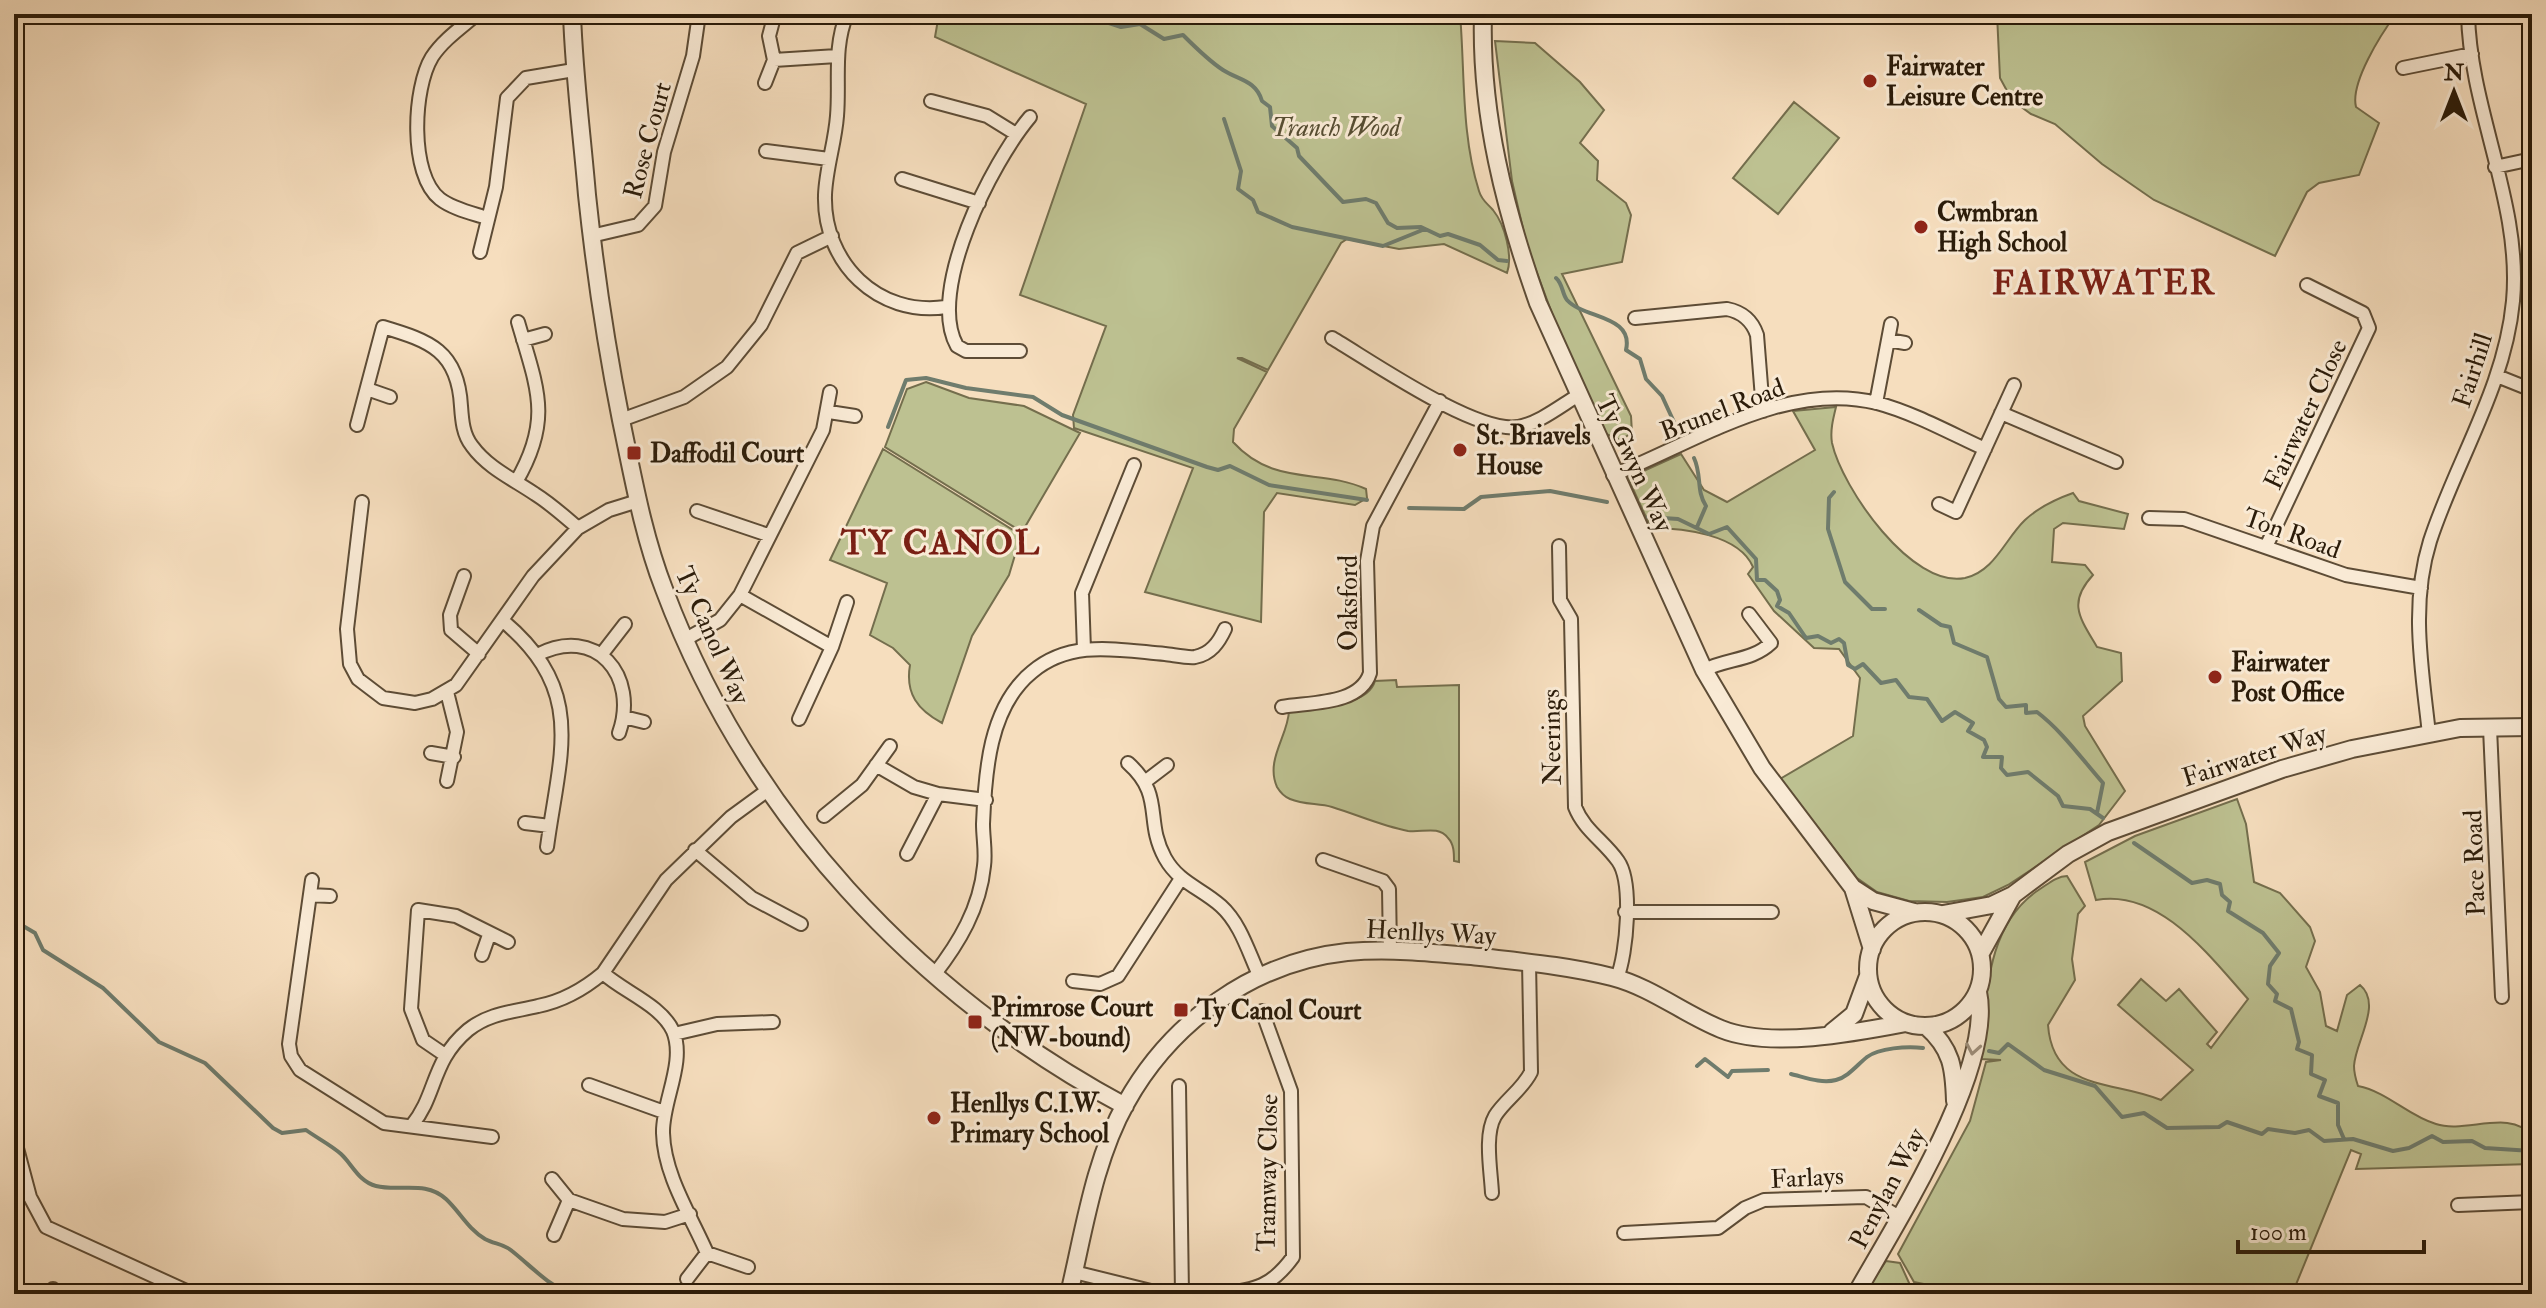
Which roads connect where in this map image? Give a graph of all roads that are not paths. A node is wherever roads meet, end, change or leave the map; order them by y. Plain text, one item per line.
1 (572, 14) edge
2 (699, 14) edge
3 (847, 14) edge
4 (1483, 14) edge
5 (2468, 14) edge
6 (475, 15) edge
7 (773, 21) dead end
8 (2472, 54) junction
9 (837, 56) junction
10 (774, 60) junction
11 (2403, 68) dead end
12 (574, 70) junction
13 (765, 83) dead end
14 (931, 101) dead end
15 (1030, 117) dead end
16 (1016, 134) junction
17 (766, 151) dead end
18 (829, 159) junction
19 (2532, 159) edge
20 (2495, 167) junction
21 (902, 179) dead end
22 (979, 203) junction
23 (487, 218) junction
24 (591, 236) junction
25 (832, 236) junction
26 (480, 252) dead end
27 (2307, 285) dead end
28 (946, 307) junction
29 (518, 322) dead end
30 (1891, 324) dead end
31 (1647, 332) dead end
32 (545, 334) dead end
33 (1332, 338) dead end
34 (523, 340) junction
35 (1888, 340) junction
36 (1905, 343) dead end
37 (1020, 351) dead end
38 (2497, 376) junction
39 (2014, 385) dead end
40 (367, 389) junction
41 (2532, 390) edge
42 (830, 392) dead end
43 (1577, 396) junction
44 (390, 397) dead end
45 (1440, 401) junction
46 (1876, 403) junction
47 (1763, 411) junction
48 (829, 412) junction
49 (2001, 413) junction
50 (855, 416) dead end
51 (621, 420) junction
52 (357, 425) dead end
53 (1985, 449) junction
54 (2100, 455) junction
55 (2116, 462) dead end
56 (1134, 465) dead end
57 (2095, 468) dead end
58 (1613, 475) junction
59 (516, 482) junction
60 (638, 501) junction
61 (362, 502) dead end
62 (1939, 504) dead end
63 (697, 511) dead end
64 (2149, 518) dead end
65 (578, 528) junction
66 (768, 535) junction
67 (1559, 546) dead end
68 (2266, 547) junction
69 (464, 576) dead end
70 (2421, 588) junction
71 (740, 595) junction
72 (847, 602) dead end
73 (1749, 614) dead end
74 (502, 620) junction
75 (625, 624) dead end
76 (1225, 629) dead end
77 (684, 640) junction
78 (832, 647) junction
79 (1084, 650) junction
80 (479, 654) junction
81 (537, 655) junction
82 (601, 655) junction
83 (1704, 670) junction
84 (447, 692) junction
85 (1282, 707) dead end
86 (624, 717) junction
87 (799, 719) dead end
88 (644, 722) dead end
89 (2532, 727) edge
90 (2490, 728) junction
91 (619, 733) dead end
92 (2429, 734) junction
93 (890, 746) dead end
94 (431, 753) dead end
95 (454, 757) junction
96 (1128, 763) dead end
97 (876, 765) junction
98 (1167, 765) dead end
99 (447, 781) dead end
100 (1146, 781) junction
101 (768, 790) junction
102 (938, 794) junction
103 (986, 800) junction
104 (824, 816) dead end
105 (525, 823) dead end
106 (550, 826) junction
107 (547, 847) dead end
108 (695, 850) junction
109 (907, 854) dead end
110 (1323, 860) dead end
111 (312, 880) dead end
112 (1180, 880) junction
113 (1853, 888) junction
114 (310, 895) junction
115 (2013, 895) junction
116 (330, 896) dead end
117 (419, 897) dead end
118 (418, 910) junction
119 (1625, 912) junction
120 (1772, 912) dead end
121 (1916, 913) junction
122 (1943, 914) junction
123 (801, 924) dead end
124 (489, 935) junction
125 (508, 942) dead end
126 (1872, 949) junction
127 (1390, 951) junction
128 (1981, 953) junction
129 (482, 955) dead end
130 (1529, 962) junction
131 (603, 973) junction
132 (1868, 974) junction
133 (934, 975) junction
134 (1260, 977) junction
135 (1617, 978) junction
136 (1073, 981) dead end
137 (1978, 992) junction
138 (2502, 997) dead end
139 (1262, 1011) dead end
140 (773, 1022) dead end
141 (1906, 1023) junction
142 (1926, 1026) junction
143 (1831, 1032) junction
144 (674, 1034) junction
145 (445, 1055) junction
146 (589, 1085) dead end
147 (1179, 1086) dead end
148 (1955, 1102) junction
149 (1125, 1106) junction
150 (664, 1112) junction
151 (412, 1125) junction
152 (14, 1137) edge
153 (492, 1137) dead end
154 (552, 1179) dead end
155 (1492, 1193) dead end
156 (569, 1200) junction
157 (2532, 1202) edge
158 (2458, 1205) dead end
159 (690, 1214) junction
160 (1899, 1217) junction
161 (1624, 1233) dead end
162 (554, 1235) dead end
163 (707, 1253) junction
164 (748, 1267) dead end
165 (1074, 1272) junction
166 (687, 1279) dead end
167 (193, 1294) edge
168 (1069, 1294) edge
169 (1163, 1294) edge
170 (1182, 1294) edge
171 (1221, 1294) edge
172 (1856, 1294) edge

1 - 12 street, Ty Canol Way
2 - 24 street, Rose Court
3 - 9 street
4 - 43 street, Ty Gwyn Way
5 - 8 street, Fairhill
6 - 23 street
7 - 10 street
8 - 11 street
8 - 20 street, Fairhill
9 - 10 street
9 - 18 street
10 - 13 street
12 - 23 street
12 - 24 street, Ty Canol Way
14 - 16 street
15 - 16 street
16 - 22 street
17 - 18 street
18 - 25 street
19 - 20 street
20 - 38 street, Fairhill
21 - 22 street
22 - 28 street
23 - 26 street
24 - 51 street, Ty Canol Way
25 - 28 street
25 - 51 street
27 - 68 street, Fairwater Close
28 - 37 street
29 - 34 street
30 - 35 street
31 - 47 street
32 - 34 street
33 - 45 street
34 - 59 street
35 - 36 street
35 - 46 street
38 - 41 street
38 - 70 street, Fairhill
39 - 49 street
40 - 44 street
40 - 52 street
40 - 59 street
42 - 48 street
43 - 45 street
43 - 58 street, Ty Gwyn Way
45 - 85 street, Oaksford
46 - 47 street, Brunel Road
46 - 53 street, Brunel Road
47 - 58 street, Brunel Road
48 - 50 street
48 - 66 street
49 - 53 street
49 - 54 street
51 - 60 street, Ty Canol Way
53 - 62 street
54 - 55 street
54 - 57 street
56 - 79 street
58 - 83 street, Ty Gwyn Way
59 - 65 street
60 - 65 street
60 - 77 street, Ty Canol Way
61 - 84 street
63 - 66 street
64 - 68 street, Ton Road
65 - 74 street
66 - 71 street
67 - 119 street, Neerings
68 - 70 street, Ton Road
69 - 80 street
70 - 92 street, Fairhill
71 - 77 street
71 - 78 street
72 - 78 street
73 - 83 street
74 - 80 street
74 - 81 street
75 - 82 street
76 - 79 street
77 - 101 street, Ty Canol Way
78 - 87 street
79 - 103 street
80 - 84 street
81 - 82 street
81 - 106 street
82 - 86 street
83 - 113 street, Ty Gwyn Way
84 - 95 street
86 - 88 street
86 - 91 street
89 - 90 street, Fairwater Way
90 - 92 street, Fairwater Way
90 - 138 street, Pace Road
92 - 115 street, Fairwater Way
93 - 97 street
94 - 95 street
95 - 99 street
96 - 100 street
97 - 102 street
97 - 104 street
98 - 100 street
100 - 112 street
101 - 108 street
101 - 133 street, Ty Canol Way
102 - 103 street
102 - 109 street
103 - 133 street
105 - 106 street
106 - 107 street
108 - 123 street
108 - 131 street
110 - 127 street
111 - 114 street
112 - 134 street
112 - 136 street
113 - 121 street, Ty Gwyn Way
113 - 126 street, Ty Gwyn Way
114 - 116 street
114 - 151 street
115 - 122 street, Fairwater Way
115 - 128 street, Fairwater Way
117 - 118 street
118 - 124 street
118 - 145 street
119 - 120 street
119 - 135 street, Neerings
121 - 122 street
121 - 126 street
122 - 128 street
124 - 125 street
124 - 129 street
126 - 132 street
127 - 130 street, Henllys Way
127 - 134 street, Henllys Way
128 - 137 street
130 - 135 street, Henllys Way
130 - 155 street
131 - 144 street
131 - 145 street
132 - 141 street
132 - 143 street
133 - 149 street, Ty Canol Way
134 - 149 street, Henllys Way
135 - 143 street, Henllys Way
137 - 142 street
137 -> 148 street, Penylan Way
139 - 171 street, Tramway Close
140 - 144 street
141 - 142 street
141 - 143 street, Henllys Way
142 - 148 street, Penylan Way
144 - 150 street
145 - 151 street
146 - 150 street
147 - 170 street
148 - 160 street, Penylan Way
149 - 165 street, Henllys Way
150 - 159 street
151 - 153 street
152 - 167 street
154 - 156 street
156 - 159 street
156 - 162 street
157 - 158 street
159 - 163 street
160 - 161 street, Farlays
160 - 172 street, Penylan Way
163 - 164 street
163 - 166 street
165 - 168 street, Henllys Way
165 - 169 street

